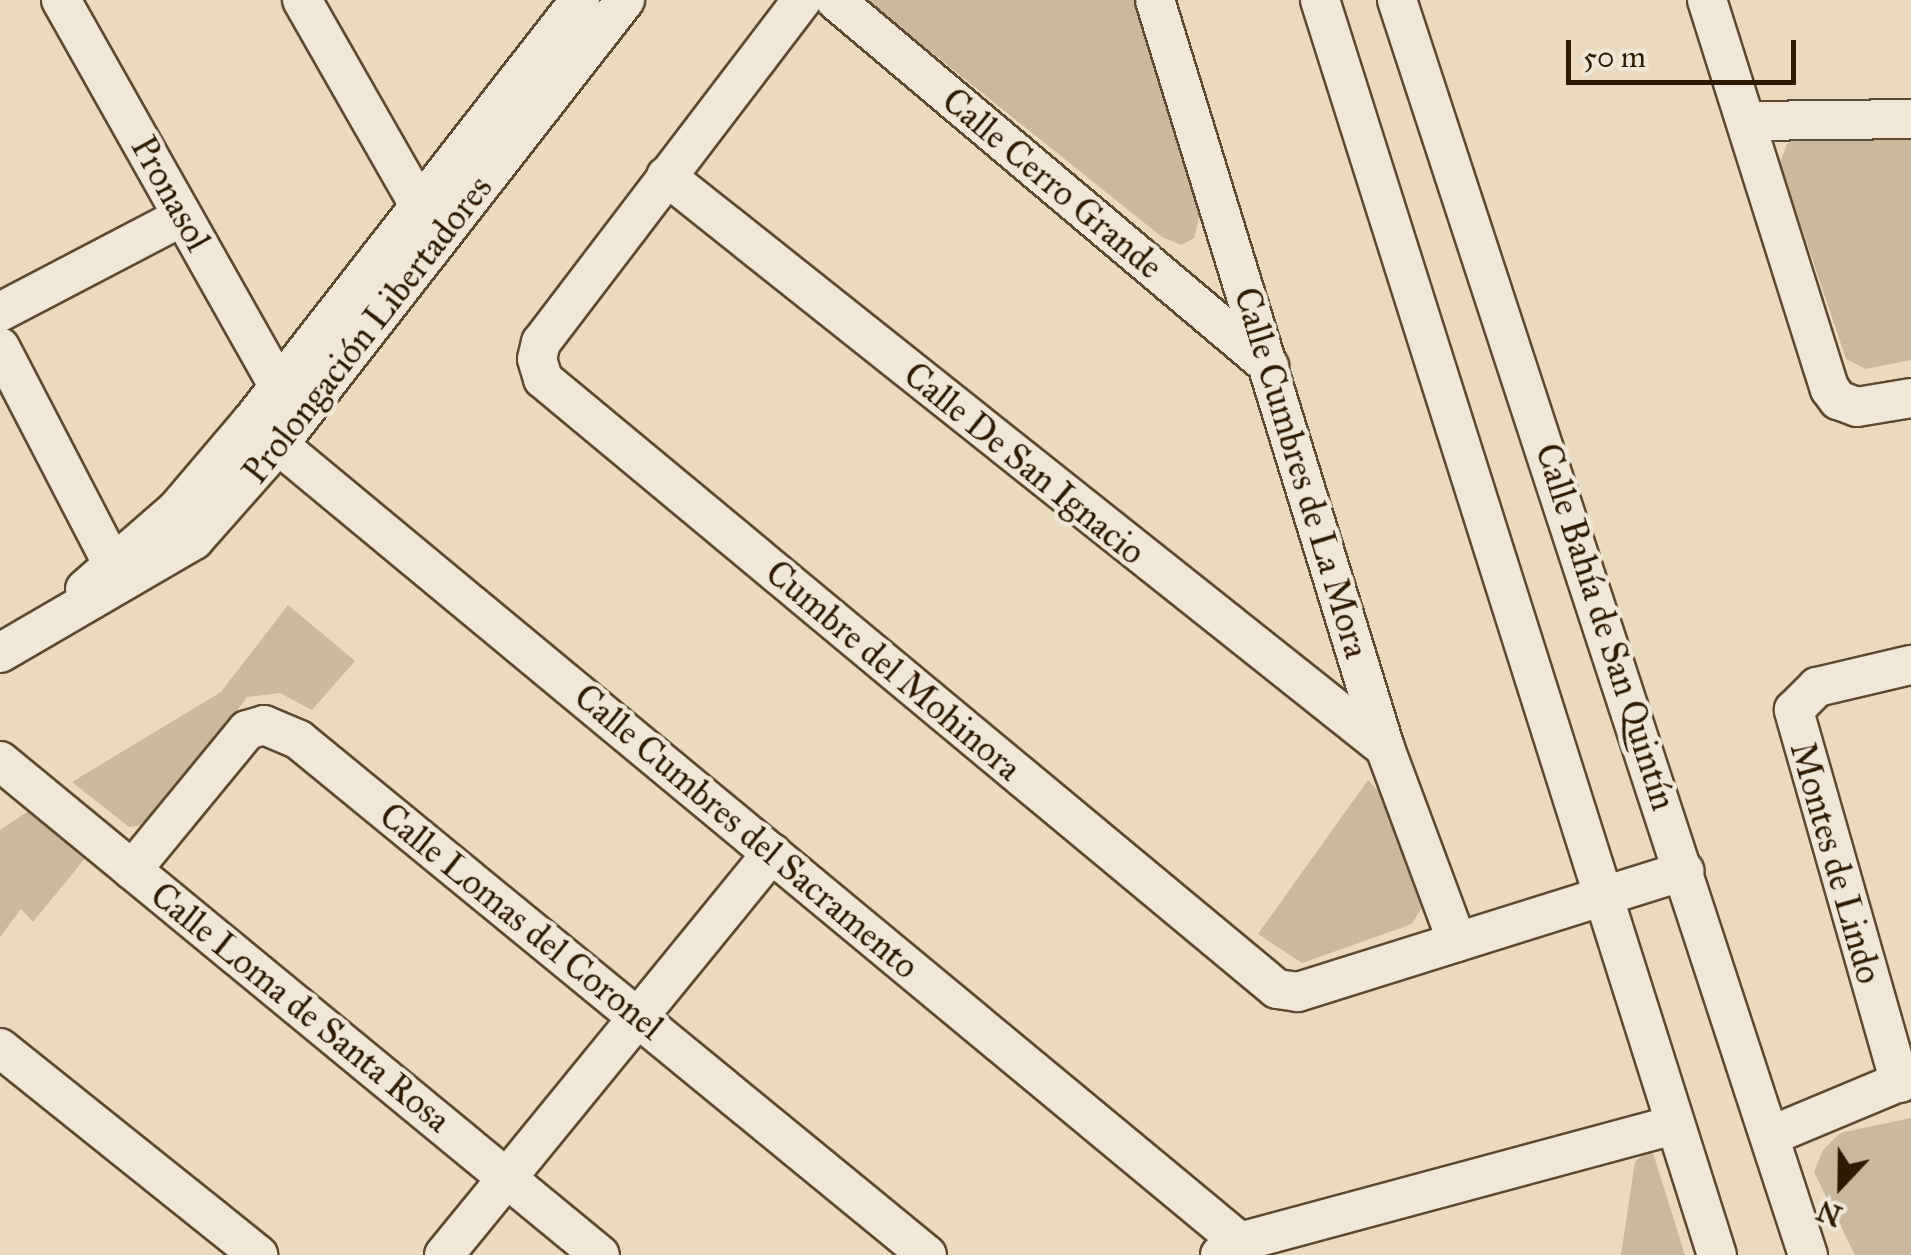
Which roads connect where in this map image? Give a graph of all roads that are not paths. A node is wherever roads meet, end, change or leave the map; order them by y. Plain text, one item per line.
1 (61, 0) edge
2 (302, 0) edge
3 (625, 0) edge
4 (802, 0) edge
5 (835, 0) edge
6 (1155, 0) edge
7 (1320, 0) edge
8 (1398, 0) edge
9 (1707, 0) edge
10 (565, 8) edge
11 (581, 59) junction
12 (1911, 119) edge
13 (1748, 122) junction
14 (666, 176) junction
15 (182, 216) junction
16 (430, 225) junction
17 (0, 312) edge
18 (0, 348) edge
19 (1270, 367) junction
20 (279, 387) junction
21 (1911, 398) edge
22 (265, 433) junction
23 (117, 571) junction
24 (0, 653) edge
25 (1911, 665) edge
26 (1385, 748) junction
27 (0, 761) edge
28 (772, 854) junction
29 (132, 870) junction
30 (1684, 871) junction
31 (1606, 894) junction
32 (1457, 942) junction
33 (638, 1018) junction
34 (0, 1048) edge
35 (1906, 1080) edge
36 (1674, 1125) junction
37 (1770, 1136) junction
38 (507, 1178) junction
39 (1230, 1248) edge
40 (258, 1255) edge
41 (444, 1255) edge
42 (600, 1255) edge
43 (927, 1255) edge
44 (1717, 1255) edge
45 (1808, 1255) edge

1 - 15 street, Pronasol
2 - 16 street
3 - 11 street, Prolongación Libertadores
4 - 14 street, Cumbre del Mohinora
5 - 19 street, Calle Cerro Grande
6 - 19 street, Calle Cumbres de La Mora
7 - 31 street
8 - 30 street, Calle Bahía de San Quintín
9 - 13 street
10 - 11 street
10 - 16 street, Prolongación Libertadores
11 - 16 street, Prolongación Libertadores
12 - 13 street
13 - 21 street
14 - 26 street, Calle De San Ignacio
14 - 32 street, Cumbre del Mohinora
15 - 17 street
15 - 20 street, Pronasol
16 - 20 street, Prolongación Libertadores
16 - 22 street, Prolongación Libertadores
18 - 23 street
19 - 26 street, Calle Cumbres de La Mora
20 - 22 street, Prolongación Libertadores
22 - 23 street, Prolongación Libertadores
22 - 28 street, Calle Cumbres del Sacramento
23 - 24 street, Prolongación Libertadores
25 - 35 street, Montes de Lindo
26 - 32 street, Calle Cumbres de La Mora
27 - 29 street, Calle Loma de Santa Rosa
28 - 33 street
28 - 39 street, Calle Cumbres del Sacramento
29 - 33 street, Calle Lomas del Coronel
29 - 38 street, Calle Loma de Santa Rosa
30 - 31 street, Cumbre del Mohinora
30 - 37 street, Calle Bahía de San Quintín
31 - 32 street, Cumbre del Mohinora
31 - 36 street
33 - 38 street
33 - 43 street, Calle Lomas del Coronel
34 - 40 street
35 - 37 street, Montes de Lindo
36 - 39 street
36 - 44 street
37 - 45 street, Calle Bahía de San Quintín
38 - 41 street
38 - 42 street, Calle Loma de Santa Rosa

